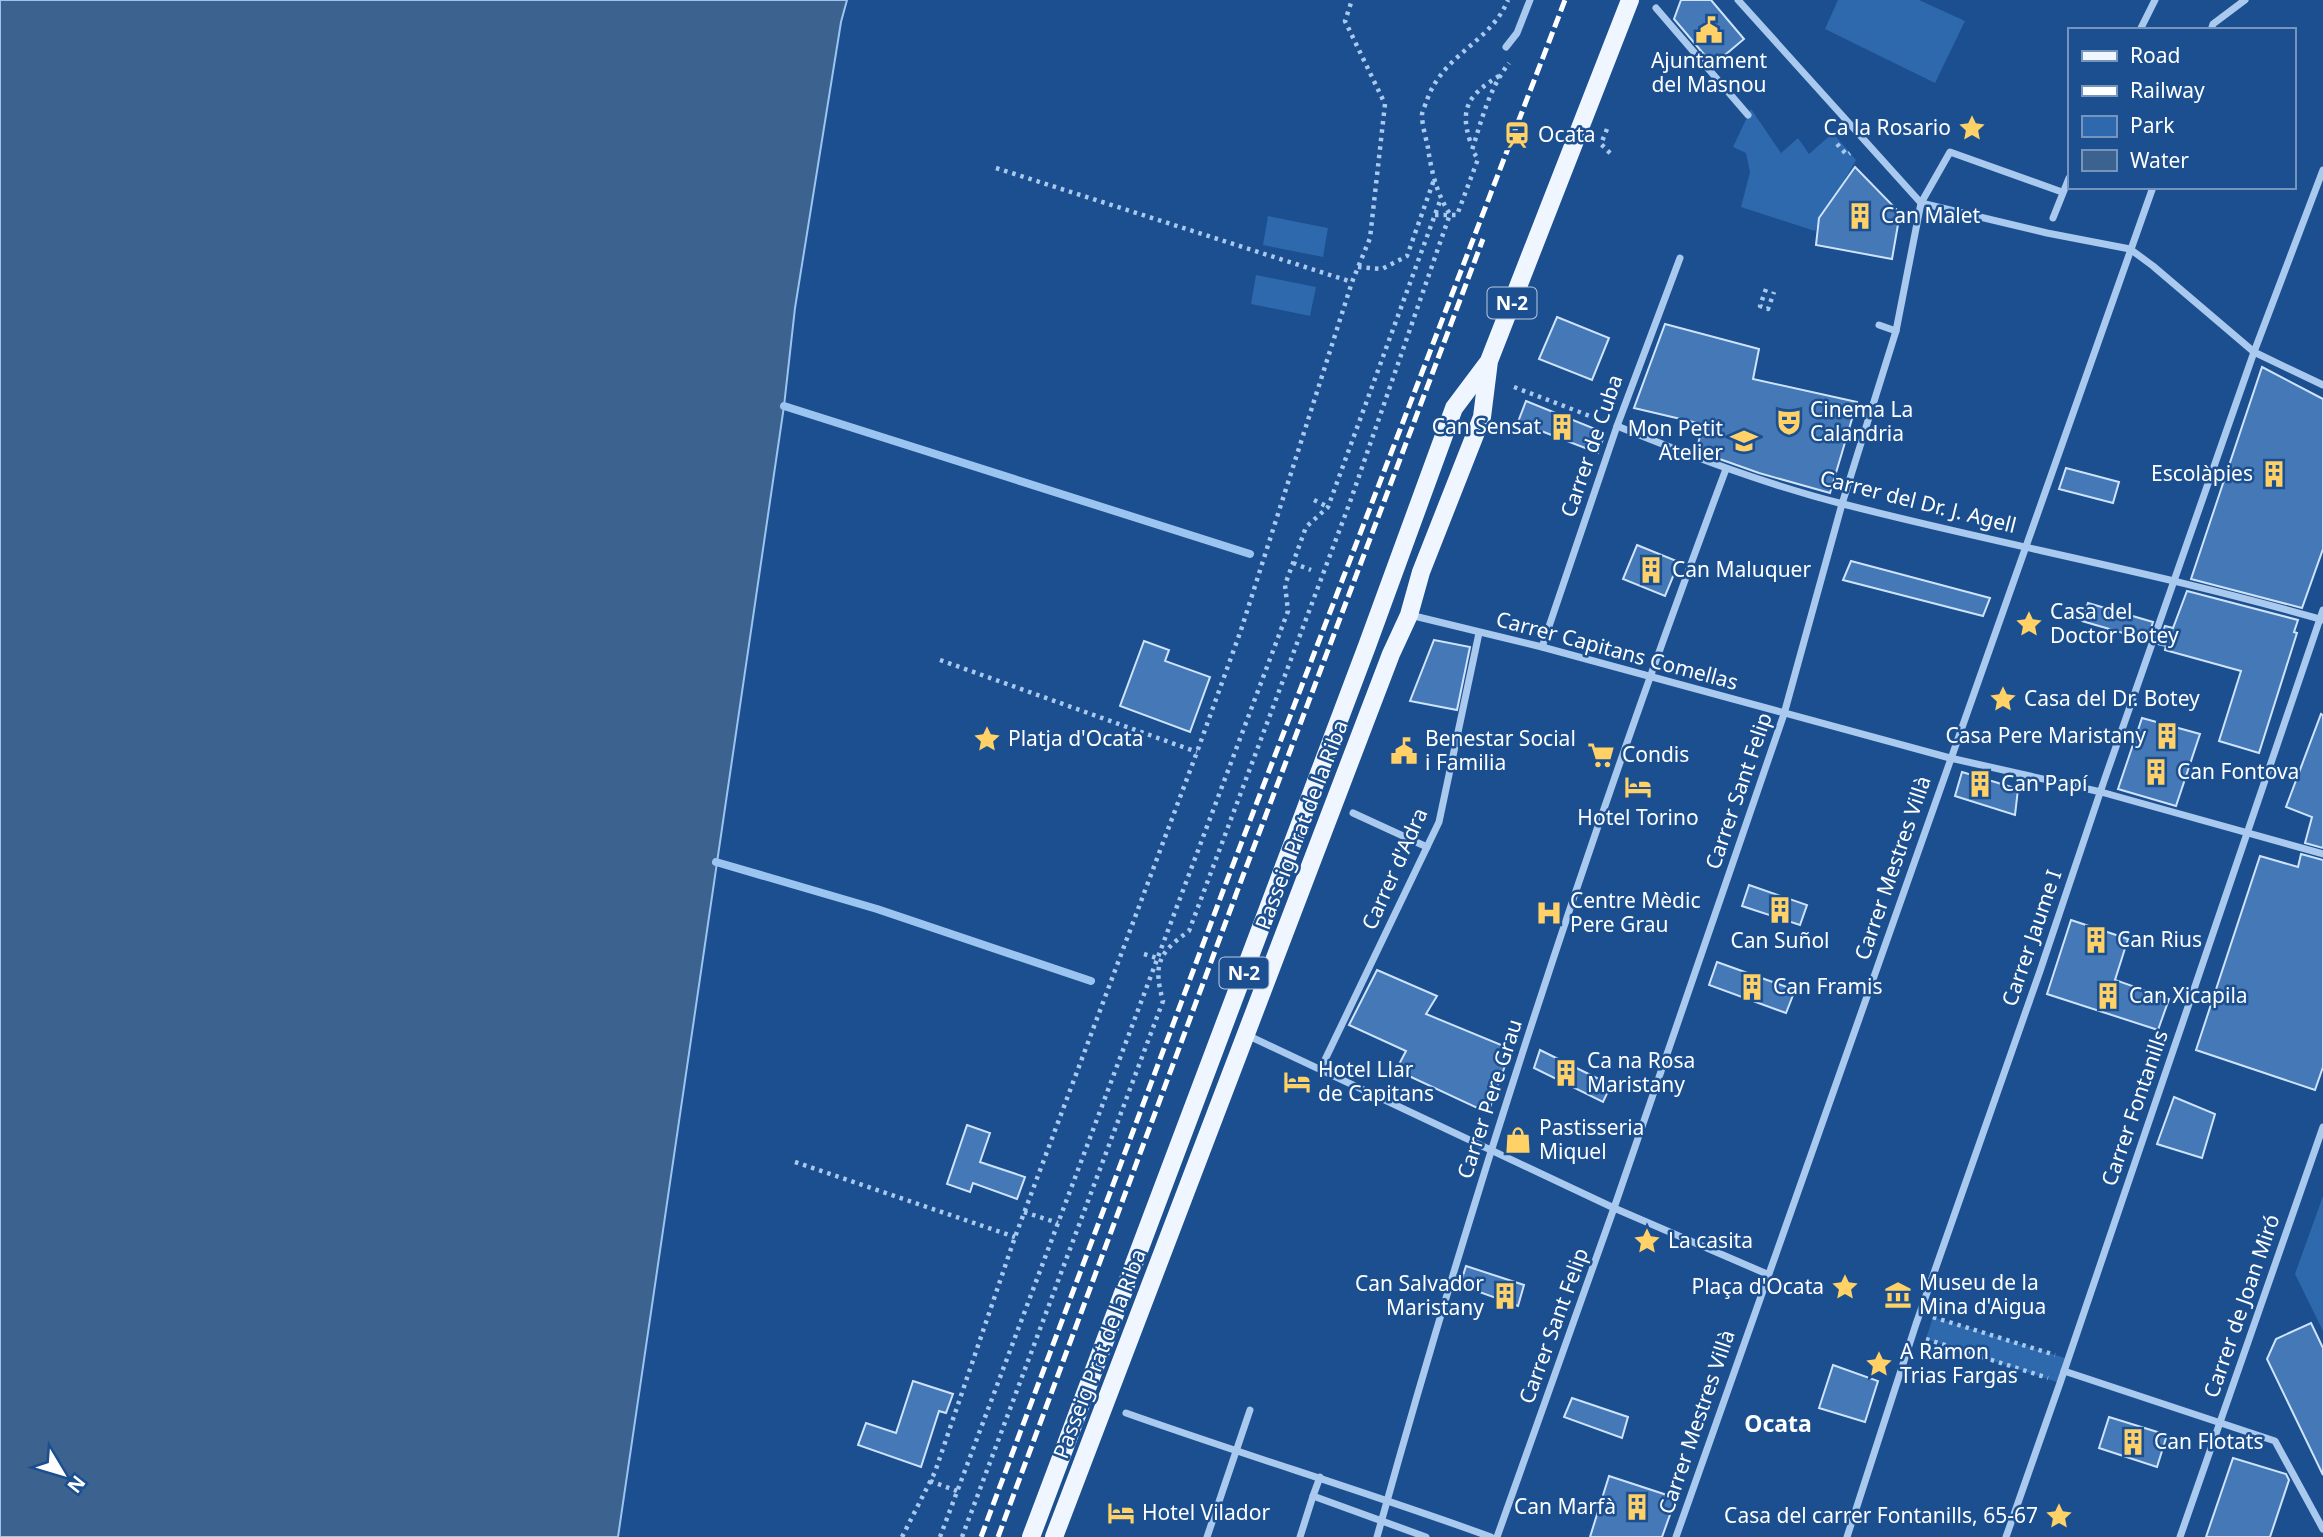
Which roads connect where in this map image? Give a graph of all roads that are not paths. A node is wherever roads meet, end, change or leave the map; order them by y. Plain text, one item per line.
1 (1530, 0) edge
2 (1630, 0) edge
3 (1738, 0) edge
4 (2155, 0) edge
5 (2245, 0) edge
6 (1656, 8) dead end
7 (2141, 28) edge
8 (2212, 28) edge
9 (1506, 47) dead end
10 (1748, 115) dead end
11 (2323, 170) edge
12 (2068, 180) edge
13 (2152, 189) edge
14 (2063, 192) junction
15 (1921, 203) junction
16 (2053, 218) dead end
17 (2130, 249) junction
18 (1680, 258) dead end
19 (1879, 325) dead end
20 (1896, 331) junction
21 (2254, 352) junction
22 (1489, 361) junction
23 (2323, 385) edge
24 (1454, 408) junction
25 (1617, 426) junction
26 (1726, 469) junction
27 (1842, 504) junction
28 (2027, 547) junction
29 (2176, 580) junction
30 (2323, 610) edge
31 (1409, 615) junction
32 (2322, 619) edge
33 (1479, 633) junction
34 (1542, 647) junction
35 (1649, 677) junction
36 (1784, 714) junction
37 (1950, 758) junction
38 (2101, 792) junction
39 (1353, 813) dead end
40 (2247, 834) junction
41 (1427, 847) junction
42 (2323, 855) edge
43 (1247, 1035) junction
44 (1321, 1068) junction
45 (2323, 1127) edge
46 (1491, 1149) junction
47 (1615, 1208) junction
48 (1767, 1274) junction
49 (2064, 1371) junction
50 (1250, 1409) dead end
51 (1126, 1413) dead end
52 (2220, 1421) junction
53 (1236, 1452) junction
54 (1320, 1477) junction
55 (1314, 1496) junction
56 (1386, 1499) junction
57 (1381, 1520) junction
58 (2323, 1529) edge
59 (1031, 1537) edge
60 (1054, 1537) edge
61 (1208, 1537) edge
62 (1300, 1537) edge
63 (1377, 1537) edge
64 (1426, 1537) edge
65 (1491, 1537) edge
66 (1497, 1537) edge
67 (1676, 1537) edge
68 (1847, 1537) edge
69 (2006, 1537) edge
70 (2180, 1537) edge

1 - 9 street
2 - 22 main road, N-2
3 - 15 street
4 - 7 street
5 - 8 street
6 - 10 street
11 - 21 street, Carrer Jaume I
12 - 14 street
13 - 17 street, Carrer Mestres Villà
14 - 15 street, Carrer Sant Felip
14 - 16 street
15 - 17 street
15 - 20 street, Carrer Sant Felip
17 - 21 street
17 - 28 street, Carrer Mestres Villà
18 - 25 street, Carrer de Cuba
19 - 20 street
20 - 27 street, Carrer Sant Felip
21 - 23 street
21 - 29 street, Carrer Jaume I
22 - 24 main road, N-2
22 - 31 main road, Passeig Prat de la Riba / N-2
24 - 31 main road, N-2
24 - 59 main road, N-2
25 - 26 street, Carrer del Dr. J. Agell
25 - 34 street, Carrer de Cuba
26 - 27 street, Carrer del Dr. J. Agell
26 - 35 street, Carrer Pere Grau
27 - 28 street, Carrer del Dr. J. Agell
27 - 36 street, Carrer Sant Felip
28 - 29 street, Carrer del Dr. J. Agell
28 - 37 street, Carrer Mestres Villà
29 - 32 street, Carrer del Dr. J. Agell
29 - 38 street, Carrer Jaume I
30 - 32 street, Carrer Fontanills
31 - 33 street, Carrer Capitans Comellas
31 - 43 main road, Passeig Prat de la Riba / N-2
32 - 40 street, Carrer Fontanills
33 - 34 street, Carrer Capitans Comellas
33 - 41 street, Carrer d'Adra
34 - 35 street, Carrer Capitans Comellas
35 - 36 street, Carrer Capitans Comellas
35 - 46 street, Carrer Pere Grau
36 - 37 street, Carrer Capitans Comellas
36 - 47 street, Carrer Sant Felip
37 - 38 street, Carrer Capitans Comellas
37 - 48 street, Carrer Mestres Villà
38 - 40 street, Carrer Capitans Comellas
38 - 68 street, Carrer Jaume I
39 - 41 street
40 - 42 street, Carrer Capitans Comellas
40 - 49 street, Carrer Fontanills
41 - 44 street, Carrer d'Adra
43 - 44 street
43 - 60 main road, Passeig Prat de la Riba / N-2
44 - 46 street
45 - 52 street, Carrer de Joan Miró
46 - 47 street
46 - 56 street, Carrer Pere Grau
47 - 48 street
47 - 66 street, Carrer Sant Felip
48 - 67 street, Carrer Mestres Villà
49 - 52 street
49 - 69 street, Carrer Fontanills
50 - 53 street
51 - 53 street
52 - 58 street
52 - 70 street, Carrer de Joan Miró
53 - 54 street
53 - 61 street
54 - 55 street
54 - 56 street
55 - 57 street
55 - 62 street
56 - 57 street, Carrer Pere Grau
56 - 65 street
57 - 63 street, Carrer Pere Grau
57 - 64 street

